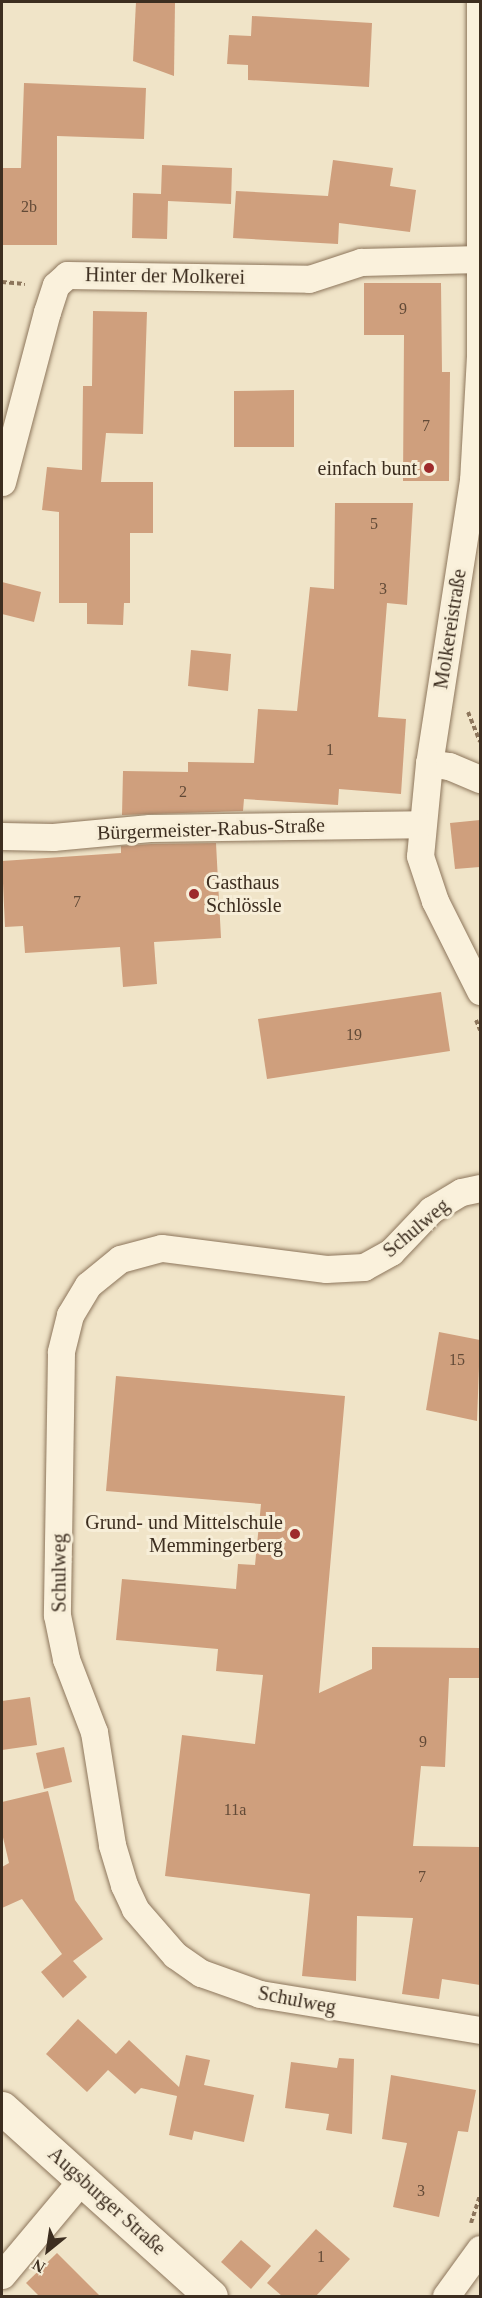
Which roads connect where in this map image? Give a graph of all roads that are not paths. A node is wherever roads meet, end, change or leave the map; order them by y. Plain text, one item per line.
1 (480, 2) edge
2 (480, 259) edge
3 (477, 480) edge
4 (2, 482) edge
5 (469, 580) edge
6 (429, 763) junction
7 (480, 779) edge
8 (420, 824) junction
9 (2, 836) edge
10 (477, 1003) edge
11 (480, 1188) edge
12 (480, 2030) edge
13 (2, 2108) edge
14 (83, 2178) junction
15 (480, 2249) edge
16 (2, 2275) edge
17 (211, 2296) edge
18 (446, 2296) edge

1 - 2 street, Molkereistraße
2 - 3 street, Molkereistraße
2 - 4 street, Hinter der Molkerei
3 - 5 street, Molkereistraße
5 - 6 street, Molkereistraße
6 - 7 street
6 - 8 street, Molkereistraße
8 - 9 street, Bürgermeister-Rabus-Straße
8 - 10 street, Molkereistraße
11 - 12 street, Schulweg
13 - 14 street, Augsburger Straße
14 - 16 street
14 - 17 street, Augsburger Straße
15 - 18 street

